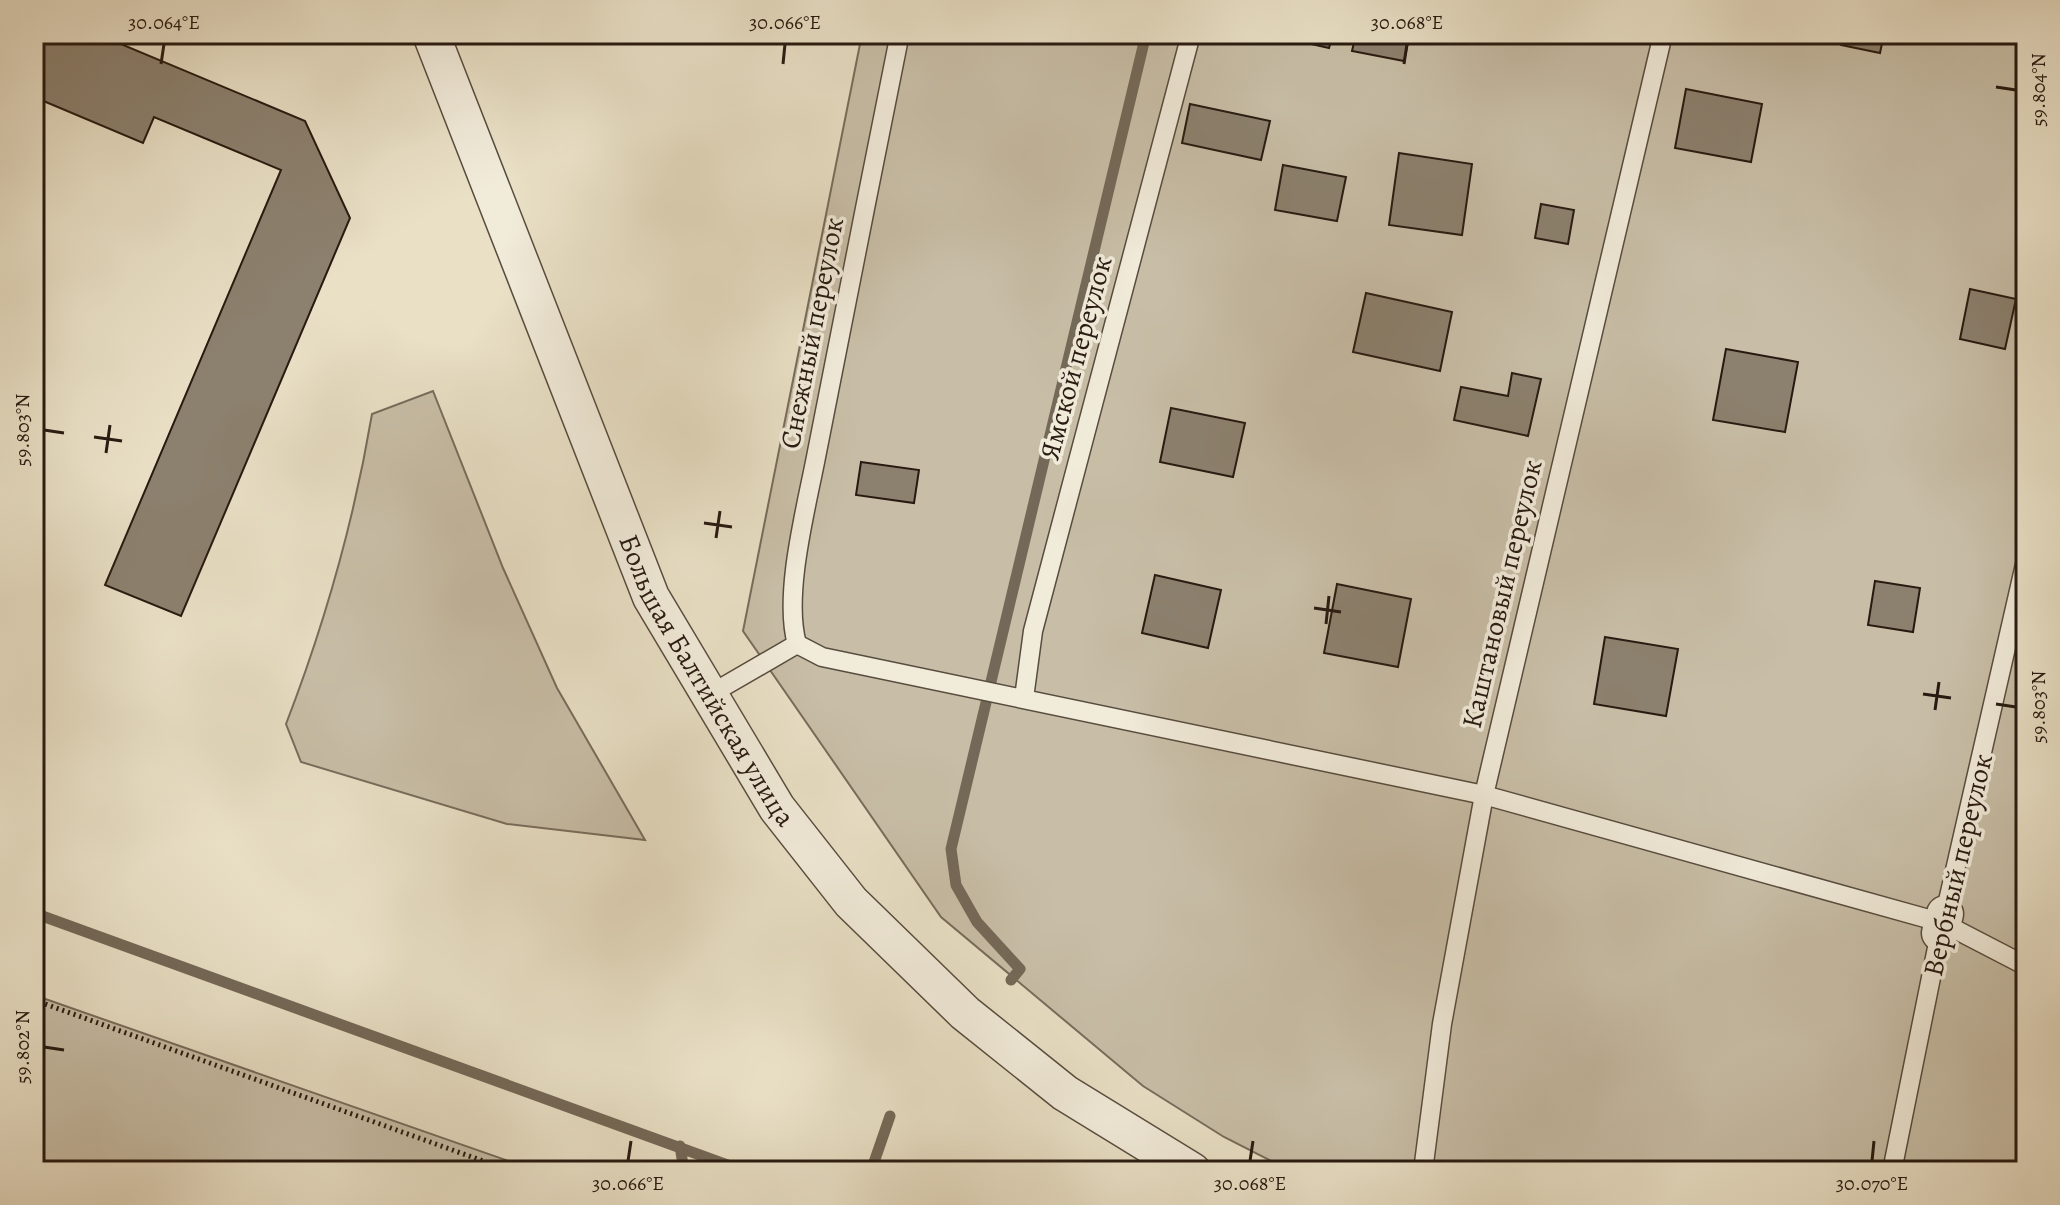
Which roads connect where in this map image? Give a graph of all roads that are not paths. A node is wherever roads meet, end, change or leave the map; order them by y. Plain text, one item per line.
1 (431, 34) edge
2 (897, 34) edge
3 (1191, 34) edge
4 (1663, 34) edge
5 (2026, 560) edge
6 (797, 644) junction
7 (709, 695) junction
8 (1024, 698) junction
9 (1484, 795) junction
10 (1943, 923) junction
11 (2026, 966) edge
12 (1192, 1171) edge
13 (1423, 1171) edge
14 (1892, 1171) edge

1 - 7 street, Большая Балтийская улица
2 - 6 lane, Снежный переулок
3 - 8 lane, Ямской переулок
4 - 9 lane, Каштановый переулок
5 - 10 lane, Вербный переулок
6 - 7 lane
6 - 8 lane
7 - 12 street, Большая Балтийская улица
8 - 9 lane
9 - 10 lane
9 - 13 lane, Каштановый переулок
10 - 11 lane
10 - 14 lane, Вербный переулок

